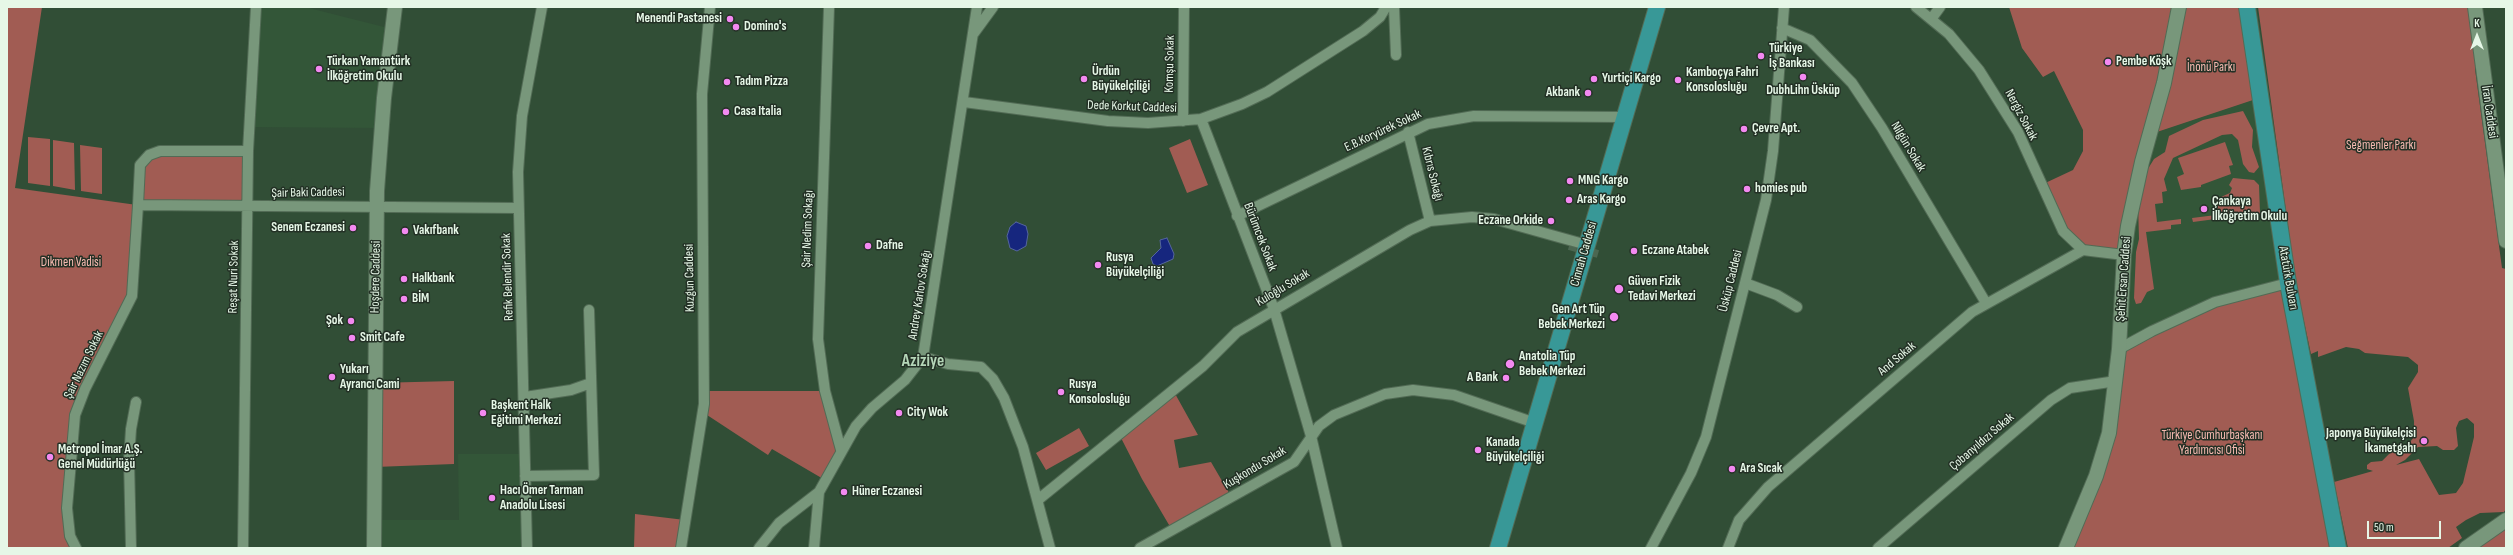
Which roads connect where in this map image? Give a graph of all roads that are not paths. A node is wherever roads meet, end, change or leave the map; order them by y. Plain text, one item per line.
1 (256, 7) edge
2 (395, 7) edge
3 (542, 7) edge
4 (710, 7) edge
5 (828, 7) edge
6 (977, 7) edge
7 (993, 7) edge
8 (1184, 7) edge
9 (1386, 7) edge
10 (1394, 7) edge
11 (1658, 7) edge
12 (1784, 7) edge
13 (1916, 7) edge
14 (1940, 7) edge
15 (2179, 7) edge
16 (2247, 7) edge
17 (2474, 7) edge
18 (1932, 18) junction
19 (1782, 28) junction
20 (974, 33) junction
21 (1396, 55) dead end
22 (964, 102) junction
23 (1624, 117) junction
24 (1201, 118) junction
25 (1183, 121) junction
26 (1408, 132) junction
27 (248, 151) junction
28 (138, 205) junction
29 (377, 205) junction
30 (248, 206) junction
31 (518, 208) junction
32 (1237, 216) junction
33 (1430, 221) junction
34 (2506, 241) edge
35 (1587, 244) junction
36 (2083, 250) junction
37 (2124, 255) junction
38 (1744, 283) junction
39 (2288, 283) junction
40 (1986, 303) junction
41 (1797, 307) dead end
42 (1274, 309) junction
43 (589, 310) dead end
44 (2119, 349) junction
45 (923, 357) junction
46 (2116, 381) junction
47 (591, 383) junction
48 (525, 397) junction
49 (136, 402) dead end
50 (1535, 423) junction
51 (1311, 436) junction
52 (841, 450) junction
53 (525, 476) junction
54 (819, 492) junction
55 (1039, 499) junction
56 (2506, 520) edge
57 (76, 548) edge
58 (131, 548) edge
59 (243, 548) edge
60 (374, 548) edge
61 (527, 548) edge
62 (680, 548) edge
63 (759, 548) edge
64 (814, 548) edge
65 (1050, 548) edge
66 (1140, 548) edge
67 (1337, 548) edge
68 (1498, 548) edge
69 (1651, 548) edge
70 (1728, 548) edge
71 (1878, 548) edge
72 (2066, 548) edge
73 (2338, 548) edge
74 (2466, 548) edge

1 - 27 street, Reşat Nuri Sokak
2 - 29 main road, Hoşdere Caddesi
3 - 31 street, Refik Belendir Sokak
4 - 62 street, Kuzgun Caddesi
5 - 52 street, Şair Nedim Sokağı
6 - 20 street, Andrey Karlov Sokağı
7 - 20 street, Andrey Karlov Sokağı
8 - 25 street, Komşu Sokak
9 - 24 street, Dede Korkut Caddesi
10 - 21 street
11 - 23 main road, Cinnah Caddesi
12 - 19 street, Üsküp Caddesi
13 - 18 street, Nergiz Sokak
14 - 18 street
15 - 37 main road, Şehit Ersan Caddesi
16 - 39 main road, Atatürk Bulvarı
17 - 34 main road, İran Caddesi
18 - 36 street, Nergiz Sokak
19 - 38 street, Üsküp Caddesi
19 - 40 street, Nilgün Sokak
20 - 22 street, Andrey Karlov Sokağı
22 - 25 street, Dede Korkut Caddesi
22 - 45 street, Andrey Karlov Sokağı
23 - 26 street, E.B.Koryürek Sokak
23 - 35 main road, Cinnah Caddesi
24 - 25 street, Dede Korkut Caddesi
24 - 32 street, Bürümcek Sokak
26 - 32 street, E.B.Koryürek Sokak
26 - 33 street, Kıbrıs Sokağı
27 - 28 street
27 - 30 street, Reşat Nuri Sokak
28 - 30 street, Şair Baki Caddesi
28 - 57 street, Şair Nazım Sokak
29 - 30 street, Şair Baki Caddesi
29 - 31 street, Şair Baki Caddesi
29 - 60 main road, Hoşdere Caddesi
30 - 59 street, Reşat Nuri Sokak
31 - 48 street, Refik Belendir Sokak
32 - 42 street, Bürümcek Sokak
33 - 35 street, Kuloğlu Sokak
33 - 42 street, Kuloğlu Sokak
35 - 50 main road, Cinnah Caddesi
36 - 37 street
36 - 40 street, And Sokak
37 - 44 main road, Şehit Ersan Caddesi
38 - 41 street
38 - 69 street, Üsküp Caddesi
39 - 44 street
39 - 73 main road, Atatürk Bulvarı
40 - 70 street, And Sokak
42 - 51 street, Bürümcek Sokak
42 - 55 street, Kuloğlu Sokak
43 - 47 street
44 - 46 main road, Şehit Ersan Caddesi
45 - 52 street
45 - 55 street, Andrey Karlov Sokağı
46 - 71 street, Çobanyıldızı Sokak
46 - 72 main road, Şehit Ersan Caddesi
47 - 48 street
47 - 53 street
48 - 53 street, Refik Belendir Sokak
49 - 58 street
50 - 51 street, Kuşkondu Sokak
50 - 68 main road, Cinnah Caddesi
51 - 66 street, Kuşkondu Sokak
51 - 67 street, Bürümcek Sokak
52 - 54 street
53 - 61 street, Refik Belendir Sokak
54 - 63 street
54 - 64 street
55 - 65 street, Andrey Karlov Sokağı
56 - 74 main road

